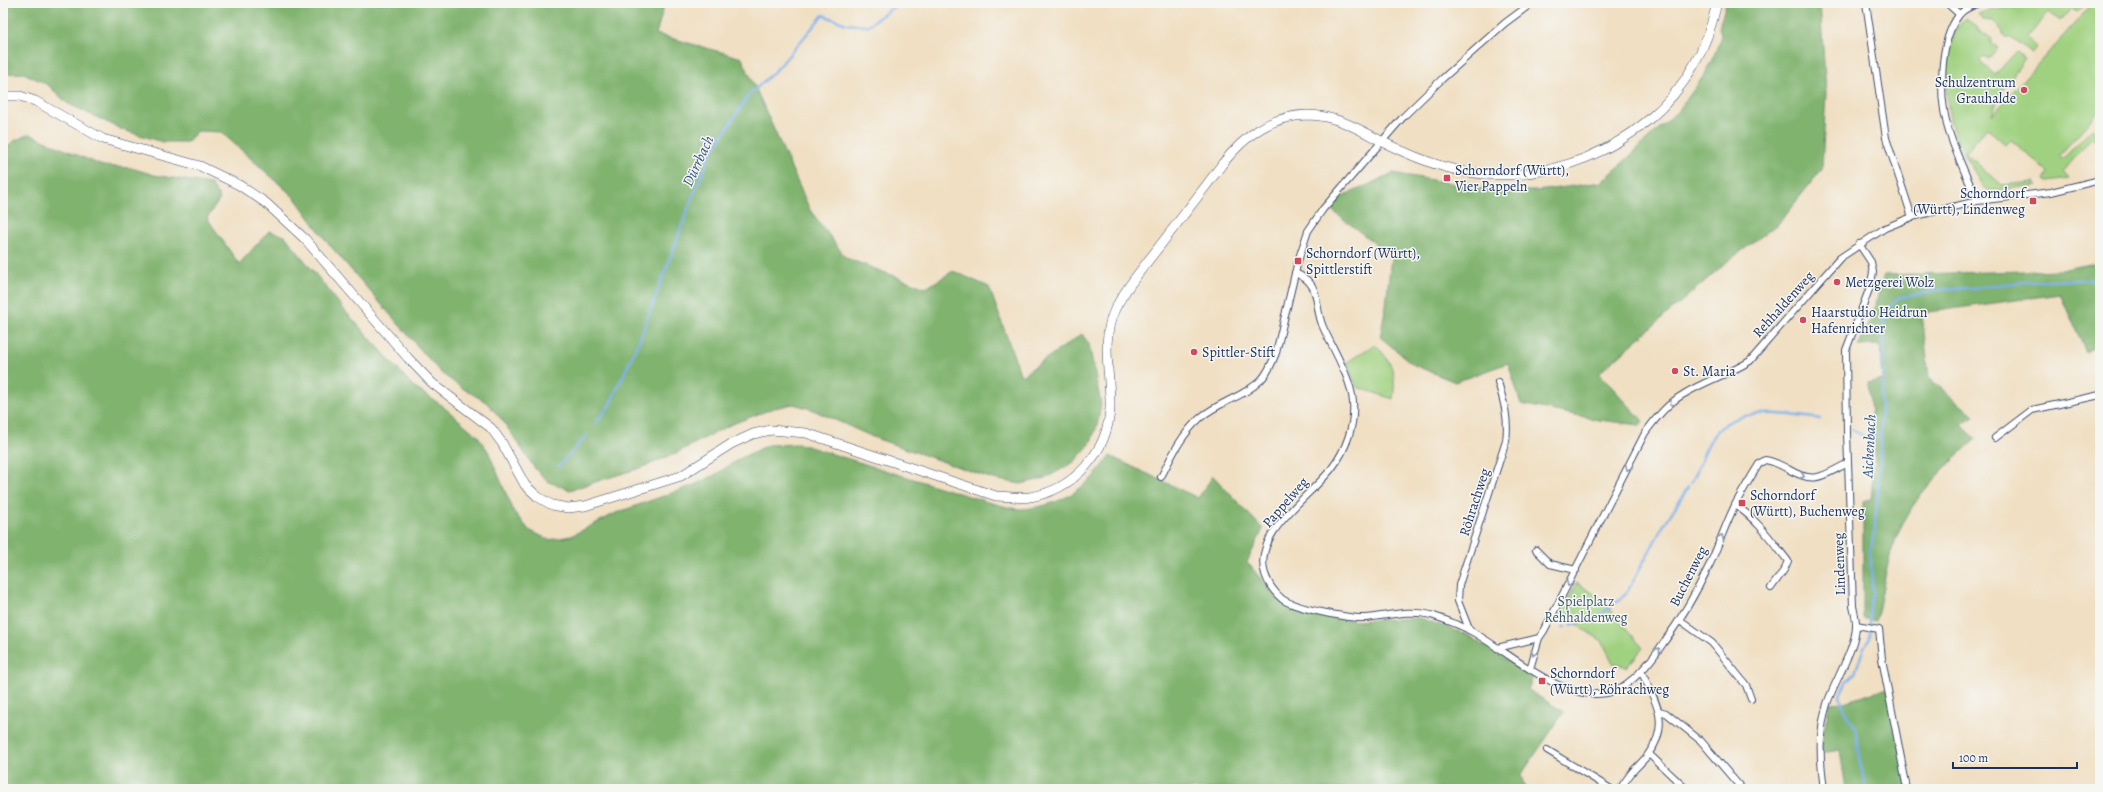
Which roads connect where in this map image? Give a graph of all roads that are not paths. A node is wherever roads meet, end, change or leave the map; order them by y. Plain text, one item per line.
1 (1532, 3) edge
2 (1717, 3) edge
3 (1866, 3) edge
4 (1947, 3) edge
5 (1979, 3) edge
6 (1959, 14) junction
7 (3, 96) edge
8 (1382, 141) junction
9 (2100, 180) edge
10 (1977, 201) junction
11 (1912, 217) junction
12 (1859, 244) junction
13 (1295, 273) junction
14 (1498, 382) dead end
15 (2100, 395) edge
16 (1995, 438) dead end
17 (1848, 463) junction
18 (1161, 477) dead end
19 (1735, 505) junction
20 (1536, 550) dead end
21 (1576, 570) junction
22 (1771, 588) dead end
23 (1680, 620) junction
24 (1856, 625) junction
25 (1469, 629) junction
26 (1539, 638) junction
27 (1497, 648) junction
28 (1530, 669) junction
29 (1641, 671) junction
30 (1751, 699) dead end
31 (1659, 711) junction
32 (1547, 750) dead end
33 (1649, 754) junction
34 (1611, 789) edge
35 (1620, 789) edge
36 (1686, 789) edge
37 (1742, 789) edge
38 (1824, 789) edge
39 (1907, 789) edge

1 - 8 street
2 - 8 main road
3 - 11 street
4 - 6 street
5 - 6 street
6 - 10 street
7 - 8 main road
8 - 13 street
9 - 10 street, Rehhaldenweg
10 - 11 street, Rehhaldenweg
11 - 12 street, Rehhaldenweg
12 - 17 street, Lindenweg
12 -> 21 street, Rehhaldenweg
13 - 18 street
13 - 25 street, Pappelweg
14 - 25 street, Röhrachweg
15 - 16 street
19 -> 17 street, Buchenweg
17 - 24 street, Lindenweg
19 - 22 street
23 -> 19 street, Buchenweg
20 - 21 street
21 -> 26 street, Rehhaldenweg
29 -> 23 street, Buchenweg
23 - 30 street
24 - 38 street, Lindenweg
24 - 39 street
25 - 27 street, Pappelweg
26 - 27 street
26 -> 28 street, Rehhaldenweg
27 - 28 street, Pappelweg
28 - 29 street, Buchenweg
29 - 31 street
31 - 33 street
31 - 37 street
32 - 34 street
33 - 35 street
33 - 36 street

